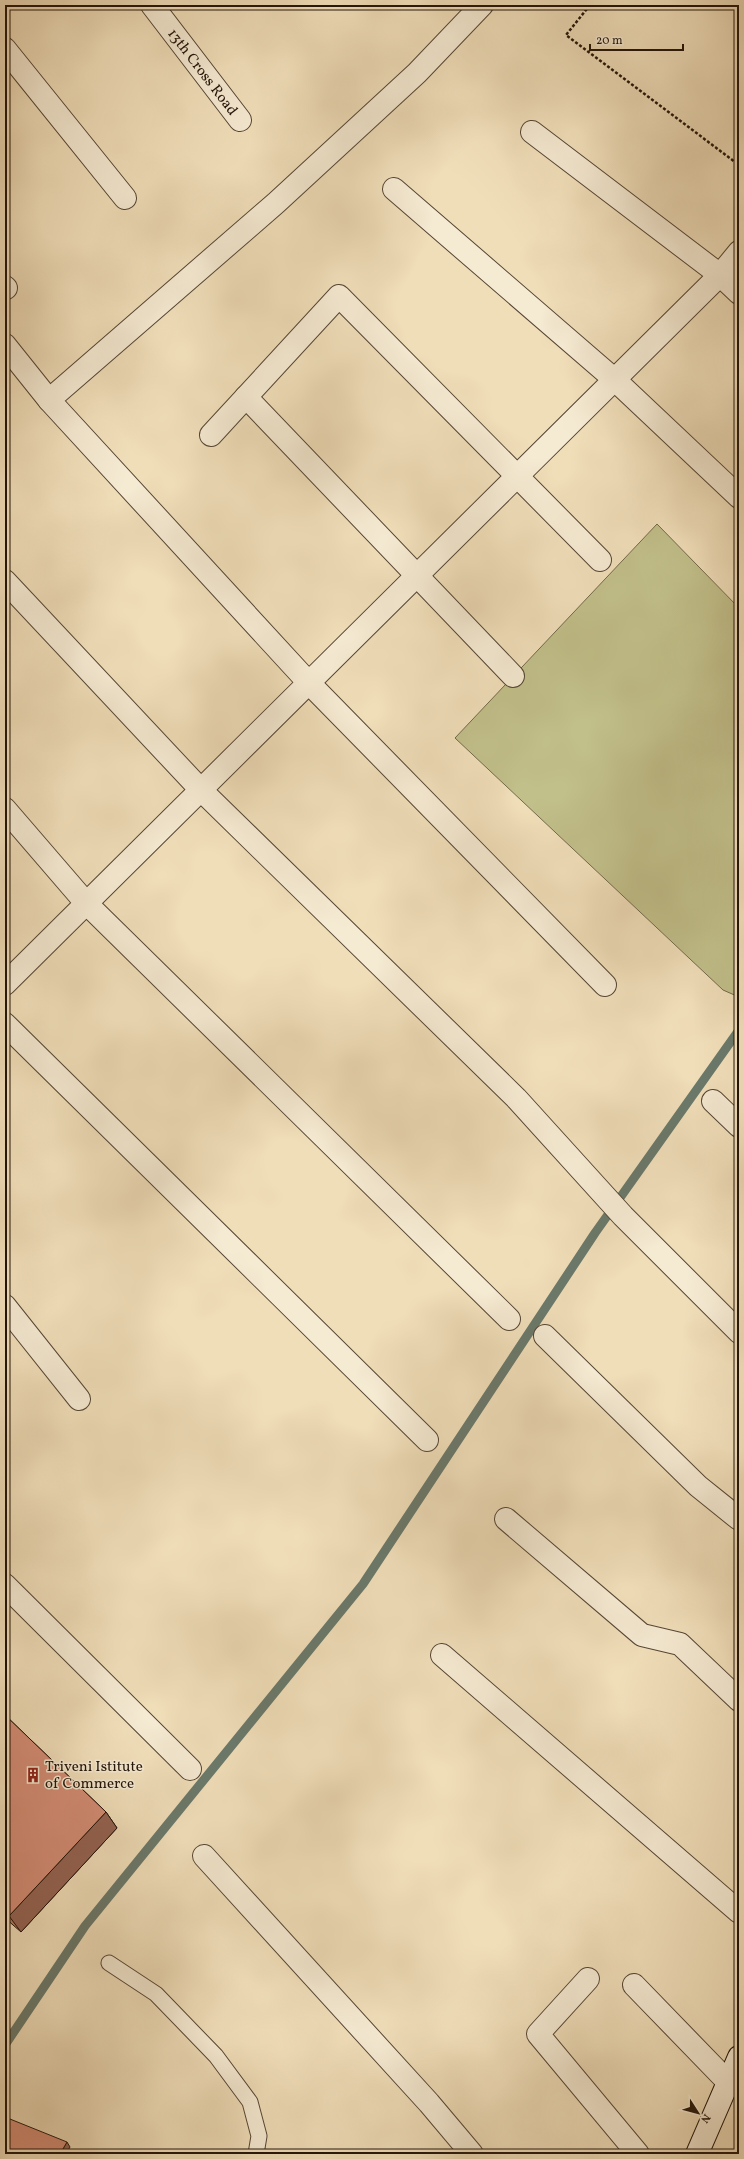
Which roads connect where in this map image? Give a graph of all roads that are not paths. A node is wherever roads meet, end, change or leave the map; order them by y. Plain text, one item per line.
1 (152, 5) edge
2 (482, 5) edge
3 (5, 49) edge
4 (12, 70) edge
5 (240, 120) dead end
6 (532, 132) dead end
7 (394, 189) dead end
8 (125, 198) dead end
9 (739, 252) edge
10 (720, 275) junction
11 (739, 293) edge
12 (5, 344) edge
13 (615, 380) junction
14 (246, 397) junction
15 (49, 400) junction
16 (212, 435) dead end
17 (516, 477) junction
18 (739, 497) edge
19 (600, 560) dead end
20 (417, 576) junction
21 (5, 581) edge
22 (513, 676) dead end
23 (309, 683) junction
24 (201, 790) junction
25 (5, 809) edge
26 (86, 903) junction
27 (5, 984) edge
28 (605, 985) dead end
29 (5, 1024) edge
30 (713, 1101) dead end
31 (739, 1126) edge
32 (5, 1306) edge
33 (509, 1319) dead end
34 (739, 1332) edge
35 (545, 1336) dead end
36 (79, 1399) dead end
37 (427, 1440) dead end
38 (506, 1519) dead end
39 (739, 1519) edge
40 (5, 1585) edge
41 (442, 1655) dead end
42 (739, 1700) edge
43 (190, 1769) dead end
44 (204, 1856) dead end
45 (739, 1912) edge
46 (109, 1963) dead end
47 (588, 1979) dead end
48 (634, 1985) dead end
49 (739, 2057) edge
50 (728, 2082) junction
51 (256, 2154) edge
52 (472, 2154) edge
53 (638, 2154) edge
54 (696, 2154) edge

1 - 5 street, 13th Cross Road
2 - 15 street
3 - 4 street
4 - 8 street
6 - 10 street
7 - 13 street
9 - 10 street
10 - 11 street
10 - 13 street
12 - 15 street
13 - 17 street
13 - 18 street
14 - 16 street
14 - 17 street
14 - 20 street
15 - 23 street
17 - 19 street
17 - 20 street
20 - 22 street
20 - 23 street
21 - 24 street
23 - 24 street
23 - 28 street
24 - 26 street
24 - 34 street
25 - 26 street
26 - 27 street
26 - 33 street
29 - 37 street
30 - 31 street
32 - 36 street
35 - 39 street
38 - 42 street
40 - 43 street
41 - 45 street
44 - 52 street
46 - 51 lane
47 - 53 street
48 - 50 street
49 - 50 street
50 - 54 street

